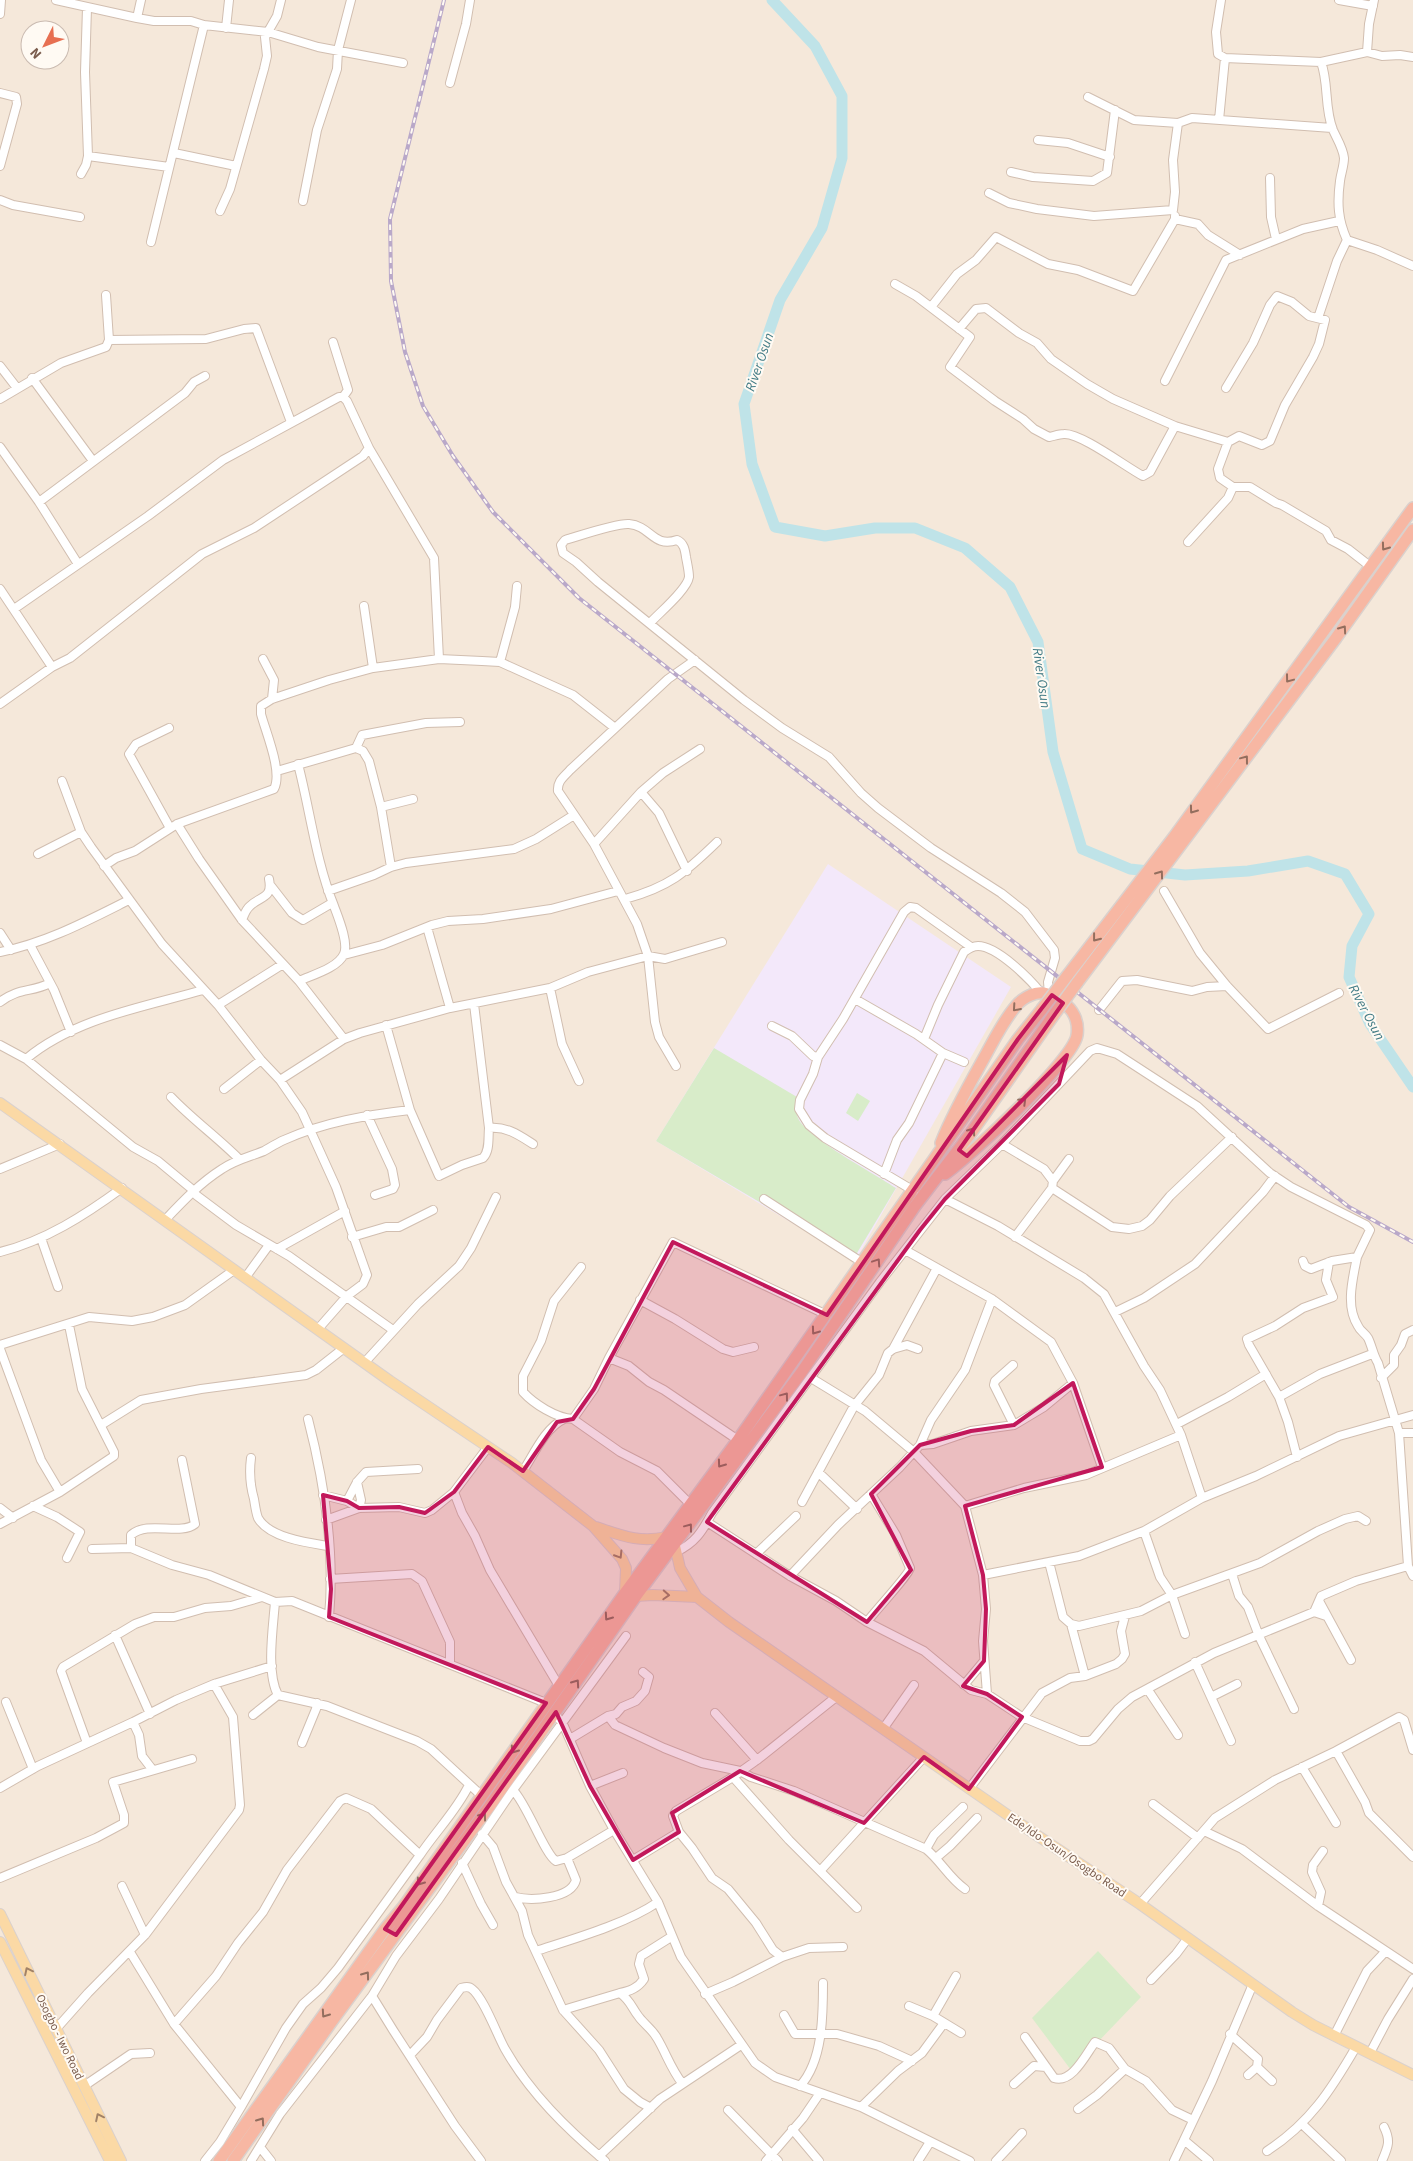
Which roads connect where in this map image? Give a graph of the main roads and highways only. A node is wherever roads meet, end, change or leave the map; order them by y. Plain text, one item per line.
1 (1413, 508) edge
2 (1413, 530) edge
3 (1179, 838) junction
4 (1130, 904) junction
5 (0, 1103) edge
6 (933, 1162) junction
7 (935, 1180) junction
8 (593, 1526) junction
9 (667, 1537) junction
10 (675, 1549) junction
11 (631, 1595) junction
12 (696, 1598) junction
13 (0, 1914) edge
14 (391, 1931) junction
15 (0, 1942) edge
16 (1413, 2075) edge
17 (110, 2161) edge
18 (121, 2161) edge
19 (219, 2161) edge
20 (233, 2161) edge

1 -> 3 highway
3 -> 2 highway
3 - 4 highway
4 -> 6 highway, bridge
7 -> 4 highway, bridge
5 - 8 main road
7 -> 6 highway
6 -> 9 highway
10 -> 7 highway
8 - 9 main road
8 -> 11 main road
9 - 11 highway
10 - 11 highway
10 - 12 main road
11 -> 12 main road
11 -> 14 highway
14 -> 11 highway
12 - 16 main road, Ede/Ido-Osun/Osogbo Road
18 -> 13 main road, Osogbo - Iwo Road
14 -> 19 highway
20 -> 14 highway
15 - 17 main road, Osogbo - Iwo Road

